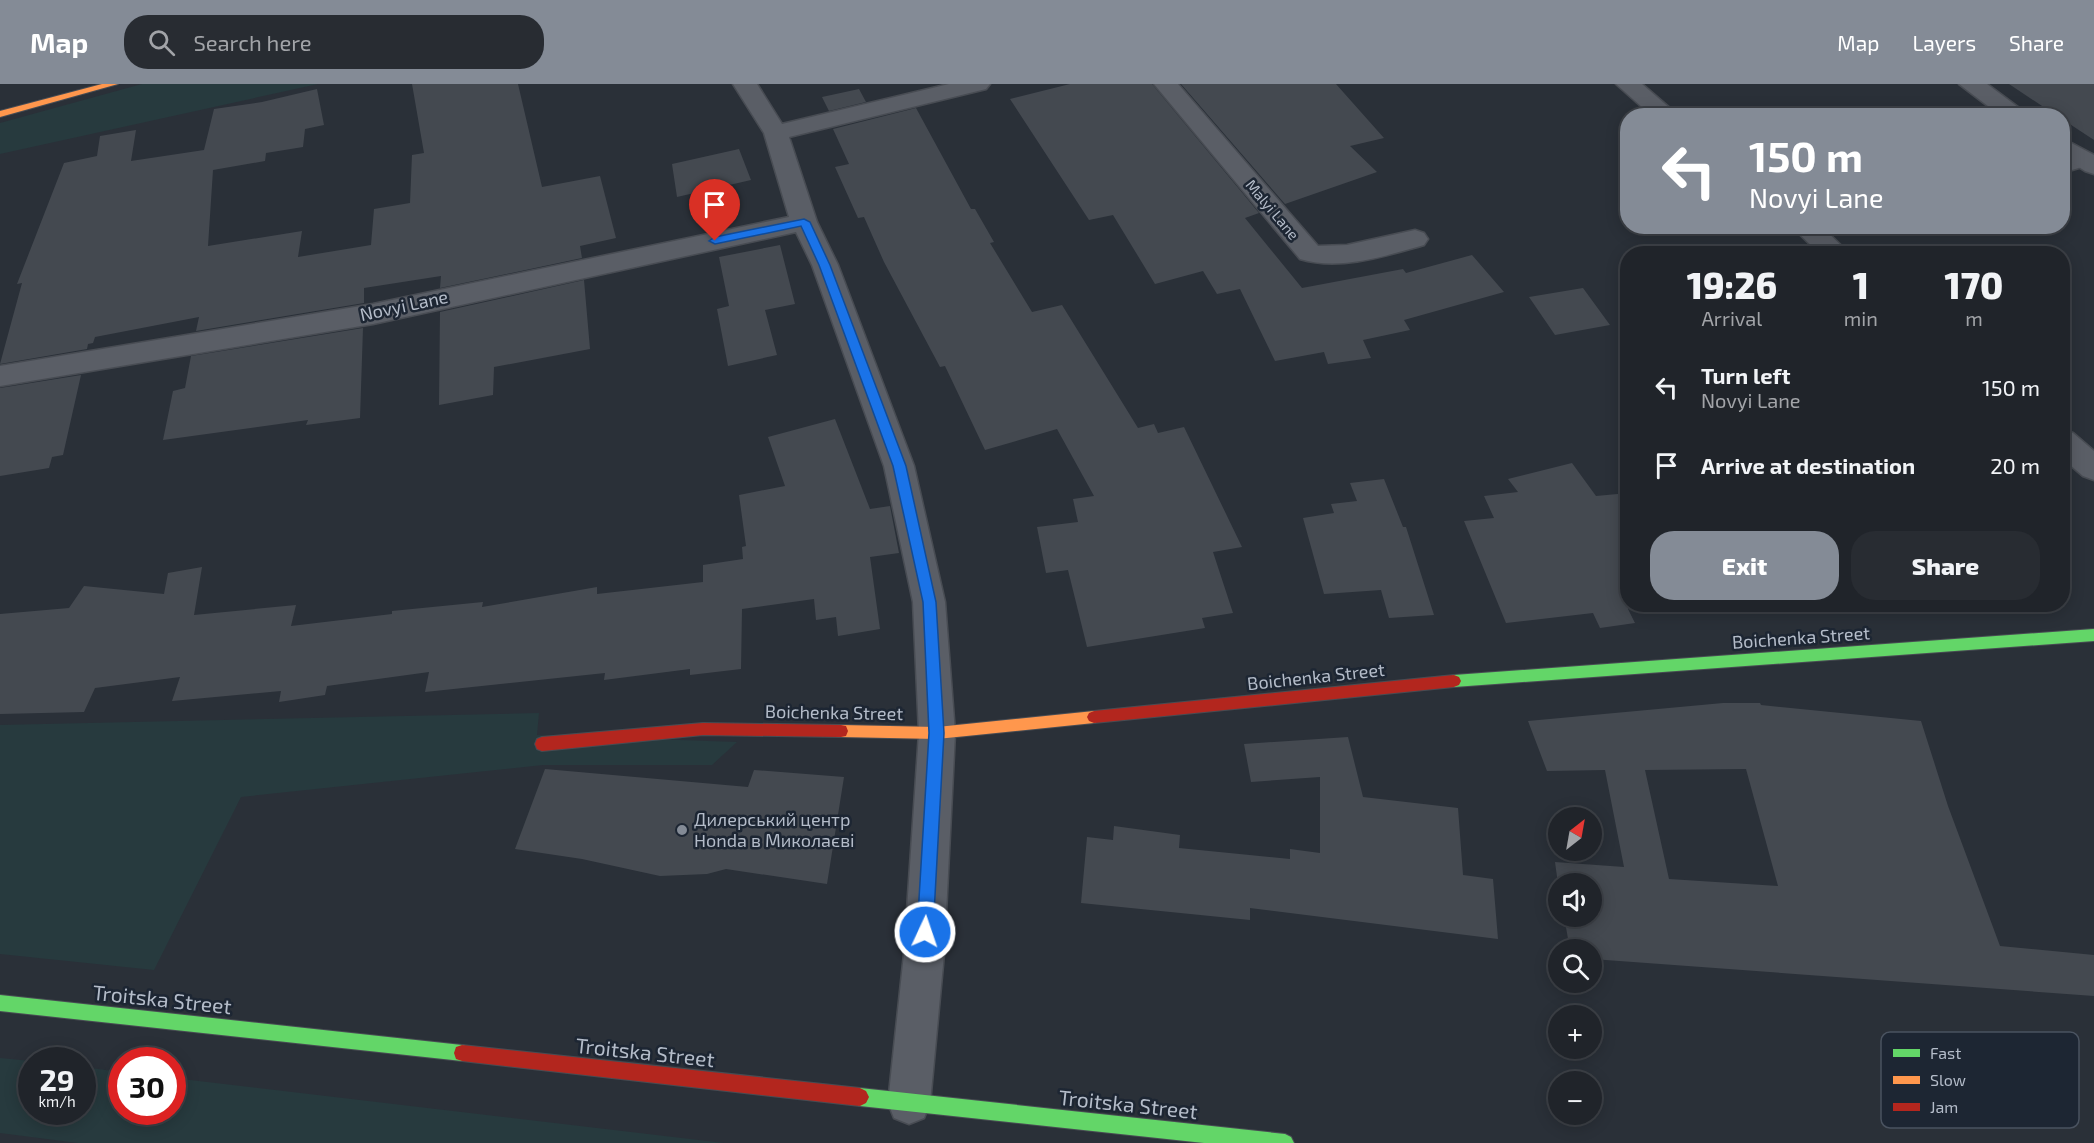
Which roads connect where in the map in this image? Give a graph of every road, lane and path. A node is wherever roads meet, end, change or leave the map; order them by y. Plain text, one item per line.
1 (112, 84) edge
2 (745, 84) edge
3 (978, 84) edge
4 (1166, 84) edge
5 (1628, 84) edge
6 (1971, 84) edge
7 (1657, 108) edge
8 (2006, 108) edge
9 (0, 114) edge
10 (776, 133) junction
11 (2070, 150) edge
12 (2090, 164) edge
13 (2070, 167) edge
14 (804, 222) junction
15 (1816, 234) edge
16 (1415, 239) dead end
17 (1828, 246) edge
18 (0, 376) edge
19 (2070, 448) edge
20 (2094, 468) edge
21 (2094, 635) edge
22 (937, 733) junction
23 (542, 744) dead end
24 (0, 1003) edge
25 (909, 1103) junction
26 (1220, 1139) edge
27 (1285, 1143) edge

1 - 9 street
2 - 10 street
3 - 10 street
4 - 16 street, Malyi Lane
5 - 7 street
6 - 8 street
10 - 14 street
11 - 12 street
12 - 13 lane
14 - 18 street, Novyi Lane
14 - 22 street
15 - 17 street
19 - 20 street
21 - 22 street, Boichenka Street
22 - 23 street, Boichenka Street
22 - 25 street
24 - 25 street, Troitska Street
25 - 26 street, Troitska Street
26 - 27 street, Troitska Street

